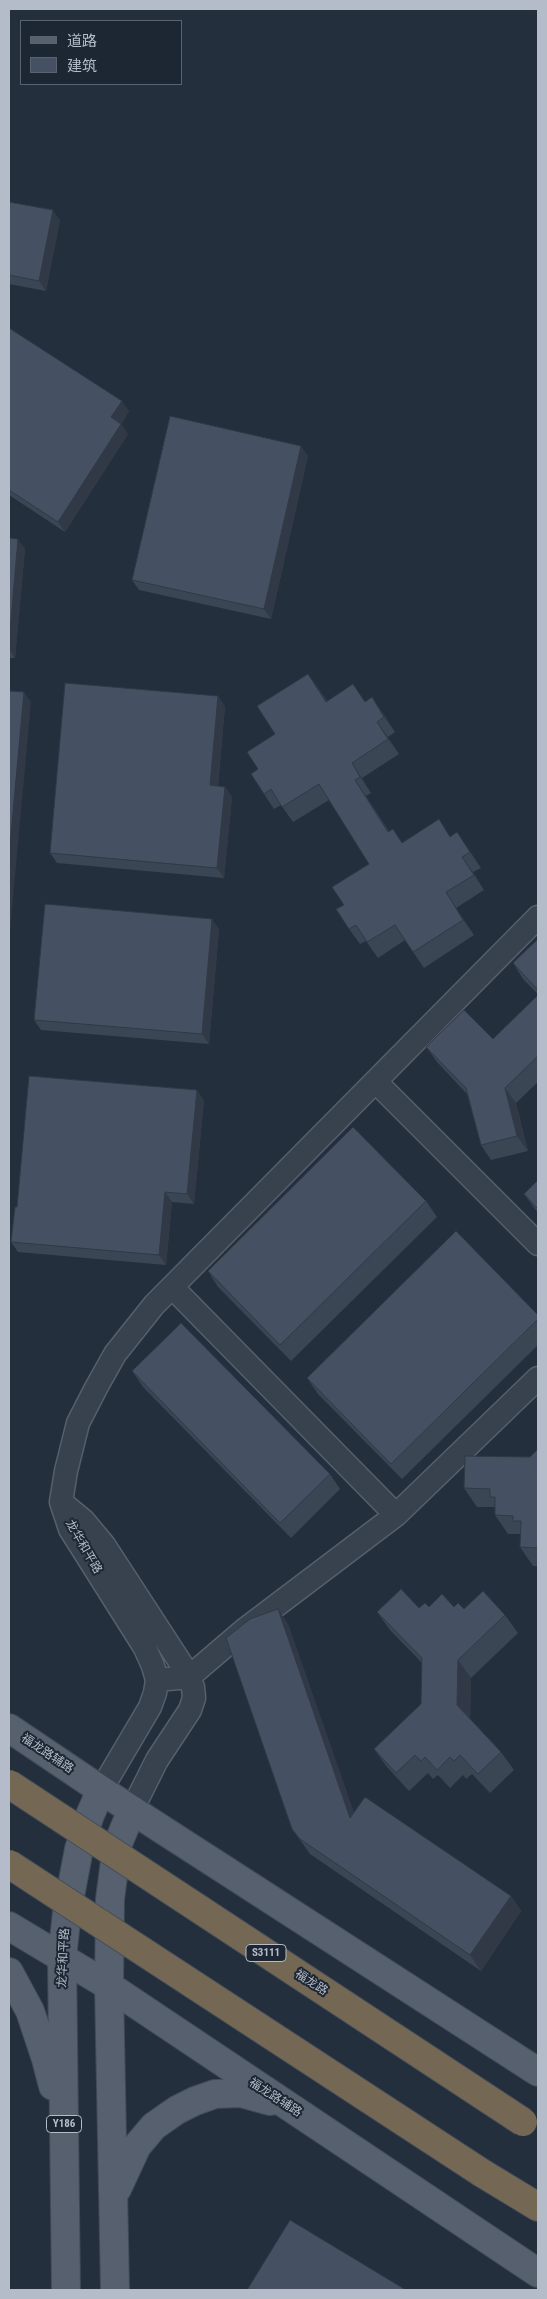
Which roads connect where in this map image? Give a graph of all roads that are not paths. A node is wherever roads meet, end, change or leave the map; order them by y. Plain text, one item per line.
1 (538, 917) edge
2 (376, 1082) junction
3 (538, 1244) edge
4 (172, 1287) junction
5 (538, 1378) edge
6 (61, 1502) junction
7 (396, 1515) junction
8 (189, 1677) junction
9 (157, 1680) junction
10 (9, 1728) edge
11 (9, 1784) edge
12 (101, 1790) junction
13 (132, 1810) junction
14 (9, 1864) edge
15 (9, 1926) edge
16 (62, 1958) junction
17 (9, 1972) edge
18 (109, 1986) junction
19 (538, 2072) edge
20 (286, 2106) junction
21 (530, 2126) edge
22 (64, 2136) junction
23 (113, 2197) junction
24 (538, 2206) edge
25 (538, 2273) edge
26 (66, 2290) edge
27 (115, 2290) edge

1 - 2 street
2 - 3 street
2 - 4 street
4 - 6 street
4 - 7 street
5 - 7 street
6 - 8 street, 龙华和平路
6 - 9 street, 龙华和平路
7 - 8 street
8 - 9 street
8 - 13 street, 龙华和平路
9 - 12 street, 龙华和平路
10 - 12 main road, 福龙路辅路
11 - 21 highway, 福龙路 / S3111, bridge
12 - 13 main road, 福龙路辅路
12 - 16 main road, 龙华和平路 / Y186
13 - 18 main road, 龙华和平路
13 - 19 main road, 福龙路辅路
14 - 24 highway, bridge
15 - 16 main road, 福龙路辅路
16 - 18 main road, 福龙路辅路
16 - 22 main road, 龙华和平路 / Y186
17 - 22 main road
18 - 20 main road, 福龙路辅路
18 - 23 main road, 龙华和平路
20 - 23 main road
20 - 25 main road, 福龙路辅路
22 - 26 main road, 龙华和平路 / Y186
23 - 27 main road, 龙华和平路

